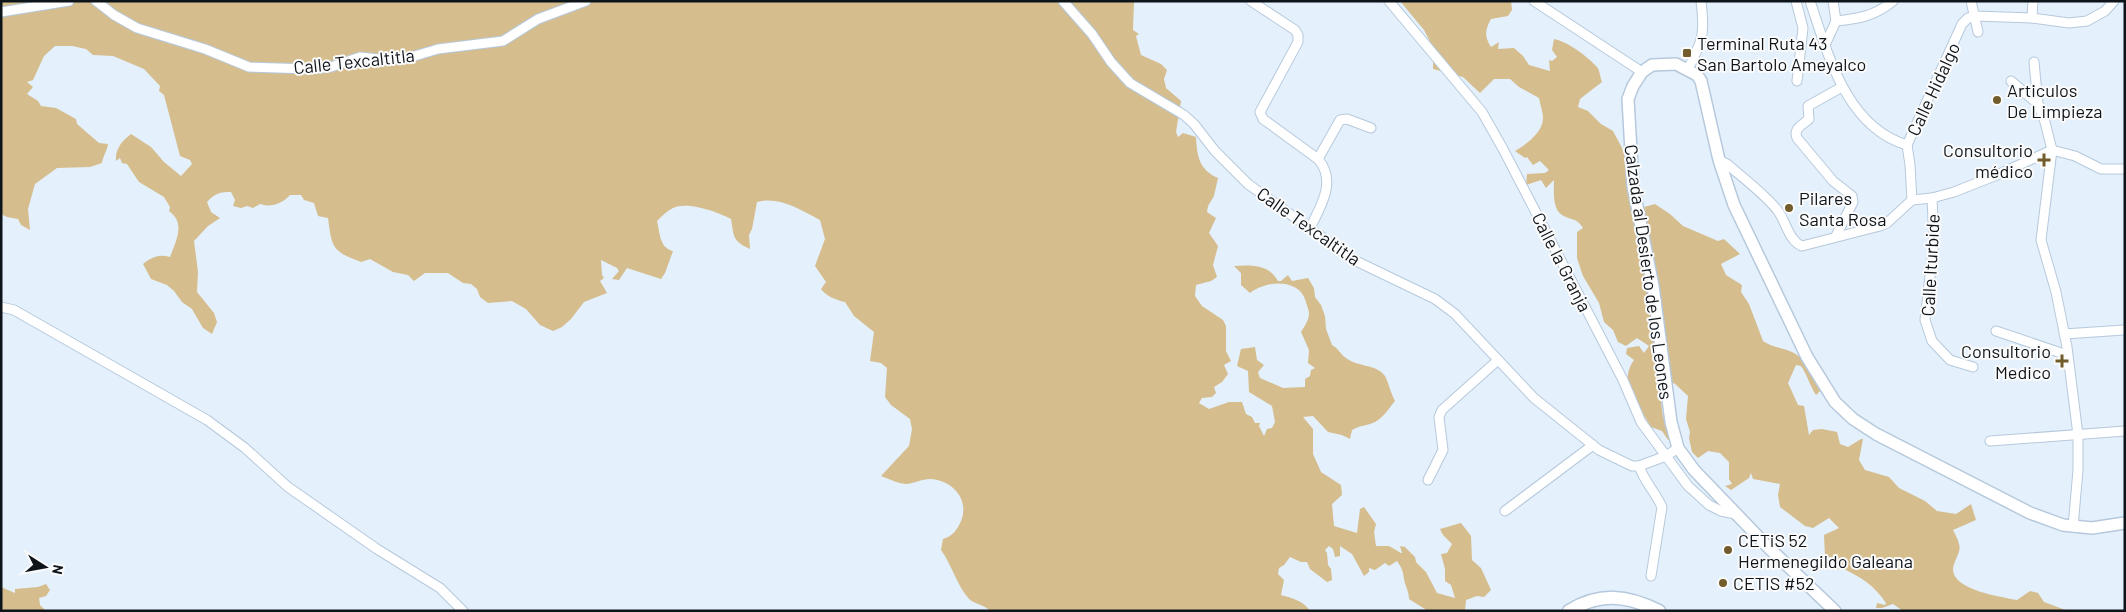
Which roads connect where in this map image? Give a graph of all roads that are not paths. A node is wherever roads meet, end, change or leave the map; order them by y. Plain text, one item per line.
1 (69, 1) edge
2 (96, 1) edge
3 (586, 1) edge
4 (1063, 1) edge
5 (1251, 1) edge
6 (1389, 1) edge
7 (1534, 1) edge
8 (1701, 1) edge
9 (1796, 1) edge
10 (1810, 1) edge
11 (1833, 1) edge
12 (1893, 1) edge
13 (1971, 1) edge
14 (2033, 1) edge
15 (2114, 1) edge
16 (1, 12) edge
17 (1975, 16) junction
18 (2032, 18) junction
19 (1836, 21) junction
20 (1978, 32) dead end
21 (1825, 45) junction
22 (2034, 62) dead end
23 (1688, 69) junction
24 (1642, 72) junction
25 (1796, 81) dead end
26 (2011, 81) dead end
27 (1842, 86) junction
28 (2038, 104) junction
29 (1371, 128) dead end
30 (1907, 145) junction
31 (2052, 150) junction
32 (1318, 159) junction
33 (1719, 160) junction
34 (2125, 169) edge
35 (1932, 198) junction
36 (1912, 200) junction
37 (1310, 228) junction
38 (1836, 236) junction
39 (1, 307) edge
40 (1996, 330) dead end
41 (2124, 330) edge
42 (2064, 334) junction
43 (2067, 355) junction
44 (1498, 360) junction
45 (1973, 367) dead end
46 (2125, 431) edge
47 (2078, 435) junction
48 (1990, 441) dead end
49 (1592, 445) junction
50 (1678, 448) junction
51 (1666, 456) junction
52 (1639, 466) junction
53 (1428, 480) dead end
54 (1505, 511) dead end
55 (1735, 514) junction
56 (2125, 523) edge
57 (2073, 527) junction
58 (1651, 576) dead end
59 (463, 611) edge
60 (1569, 611) edge
61 (1659, 611) edge
62 (1835, 611) edge

1 - 16 street
2 - 3 street, Calle Texcaltitla
4 - 37 street, Calle Texcaltitla
5 - 32 street
6 - 51 street, Calle la Granja
7 - 24 street
8 - 23 street
9 - 25 street
10 - 21 street
11 - 19 street
12 - 19 street
13 - 17 street
14 - 18 street
15 - 18 street
17 - 18 street
17 - 20 street
17 - 30 street, Calle Hidalgo
19 - 21 street
21 - 27 street
22 - 28 street
23 - 24 street
23 - 33 street
24 - 50 street, Calzada al Desierto de los Leones
26 - 28 street
27 - 30 street
27 - 38 street
28 - 31 street
29 - 32 street
30 - 36 street, Calle Hidalgo
31 - 34 street
31 - 35 street
31 - 42 street
32 - 37 street
33 - 38 street
33 - 57 street
35 - 36 street
35 - 45 street, Calle Iturbide
36 - 38 street
37 - 44 street, Calle Texcaltitla
39 - 59 street
40 - 43 street
41 - 42 street
42 - 43 street
43 - 47 street
44 - 49 street, Calle Texcaltitla
44 - 53 street
46 - 47 street
47 - 48 street
47 - 57 street
49 - 52 street, Calle Texcaltitla
49 - 54 street
50 - 51 street
50 - 55 street, Calzada al Desierto de los Leones
51 - 52 street
51 - 55 street, Calle la Granja
52 - 58 street
55 - 62 street, Calzada al Desierto de los Leones
56 - 57 street
60 - 61 main road

